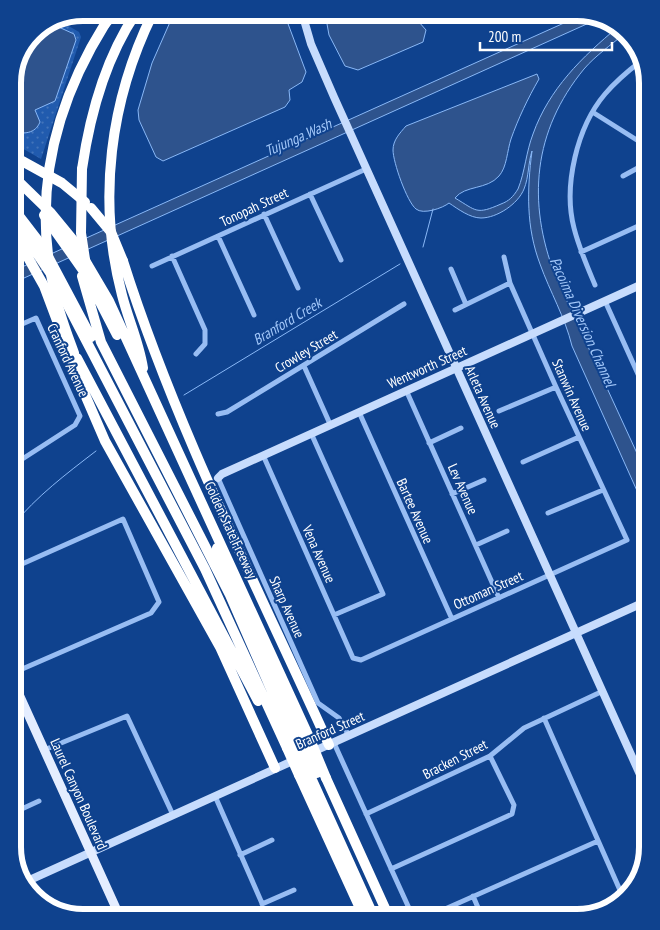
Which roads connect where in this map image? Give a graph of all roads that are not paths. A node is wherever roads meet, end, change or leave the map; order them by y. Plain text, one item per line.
1 (107, 21) edge
2 (124, 21) edge
3 (131, 21) edge
4 (149, 21) edge
5 (305, 21) edge
6 (636, 65) edge
7 (594, 113) junction
8 (639, 141) edge
9 (21, 161) edge
10 (639, 168) edge
11 (79, 169) junction
12 (366, 169) junction
13 (624, 176) dead end
14 (21, 184) edge
15 (21, 191) edge
16 (310, 194) junction
17 (264, 214) junction
18 (21, 223) edge
19 (639, 226) edge
20 (21, 229) edge
21 (218, 236) junction
22 (21, 239) edge
23 (70, 242) junction
24 (36, 251) junction
25 (581, 252) junction
26 (172, 256) junction
27 (79, 257) junction
28 (504, 257) dead end
29 (341, 260) dead end
30 (152, 266) dead end
31 (451, 269) dead end
32 (56, 276) junction
33 (85, 278) junction
34 (510, 282) junction
35 (595, 285) dead end
36 (639, 286) edge
37 (298, 288) dead end
38 (605, 301) junction
39 (466, 302) junction
40 (404, 304) dead end
41 (455, 310) dead end
42 (254, 315) dead end
43 (21, 325) edge
44 (533, 334) junction
45 (196, 354) dead end
46 (304, 366) junction
47 (456, 368) junction
48 (639, 375) edge
49 (146, 380) junction
50 (556, 387) junction
51 (406, 390) junction
52 (499, 411) dead end
53 (358, 412) junction
54 (218, 414) dead end
55 (330, 424) junction
56 (461, 428) dead end
57 (311, 433) junction
58 (579, 438) junction
59 (429, 443) junction
60 (263, 455) junction
61 (21, 460) edge
62 (524, 462) dead end
63 (218, 478) joint
64 (484, 480) dead end
65 (603, 490) junction
66 (452, 494) junction
67 (548, 513) dead end
68 (508, 531) dead end
69 (627, 540) joint
70 (476, 545) junction
71 (219, 554) junction
72 (21, 564) edge
73 (550, 574) junction
74 (499, 598) junction
75 (233, 605) junction
76 (639, 605) edge
77 (334, 615) junction
78 (452, 619) junction
79 (576, 632) junction
80 (357, 660) joint
81 (21, 669) edge
82 (603, 691) junction
83 (22, 704) edge
84 (544, 718) junction
85 (276, 725) junction
86 (349, 736) junction
87 (298, 743) junction
88 (331, 744) junction
89 (44, 750) junction
90 (490, 756) junction
91 (275, 768) junction
92 (639, 770) edge
93 (303, 773) junction
94 (323, 779) junction
95 (215, 796) junction
96 (39, 801) dead end
97 (21, 809) edge
98 (366, 814) junction
99 (172, 815) junction
100 (272, 840) dead end
101 (598, 841) junction
102 (90, 853) junction
103 (240, 855) junction
104 (391, 869) junction
105 (31, 879) edge
106 (294, 890) dead end
107 (621, 891) edge
108 (473, 896) junction
109 (262, 904) junction
110 (116, 909) edge
111 (264, 909) edge
112 (360, 909) edge
113 (370, 909) edge
114 (378, 909) edge
115 (385, 909) edge
116 (409, 909) edge
117 (446, 909) edge
118 (478, 909) edge

1 - 85 highway, bridge
2 - 11 highway
3 - 11 highway
4 - 49 highway, bridge
5 - 12 main road, Arleta Avenue
6 - 7 street
7 - 8 street
7 - 25 street
9 - 88 highway, bridge
10 - 13 street
11 - 33 highway
12 - 16 street, Tonopah Street
12 - 47 main road, Arleta Avenue
14 - 23 highway, Golden State Freeway
15 - 23 highway
16 - 17 street, Tonopah Street
16 - 29 street
17 - 21 street, Tonopah Street
17 - 37 street
18 - 24 highway
19 - 25 street
20 - 24 highway, Golden State Freeway
21 - 26 street, Tonopah Street
21 - 42 street
22 - 24 highway
23 - 27 highway, Golden State Freeway
24 - 32 highway, Golden State Freeway, bridge
24 - 91 highway
25 - 35 street
26 - 30 street, Tonopah Street
26 - 45 street
27 - 49 highway, Golden State Freeway
27 - 71 highway
28 - 34 street, Stanwin Avenue
31 - 39 street
32 - 75 highway
32 - 85 highway, Golden State Freeway
33 - 71 highway
33 - 75 highway
34 - 39 street
34 - 44 street, Stanwin Avenue
36 - 38 main road, Wentworth Street
38 - 44 main road, Wentworth Street
38 - 48 street
39 - 41 street
40 - 46 street, Crowley Street
43 - 61 street, Cranford Avenue
44 - 47 main road, Wentworth Street
44 - 50 street, Stanwin Avenue
46 - 54 street, Crowley Street
46 - 55 street
47 - 51 main road, Wentworth Street
47 - 73 main road, Arleta Avenue
49 - 87 highway, Golden State Freeway
50 - 52 street
50 - 58 street, Stanwin Avenue
51 - 53 main road, Wentworth Street
51 - 59 street, Lev Avenue
53 - 55 main road, Wentworth Street
53 - 78 street, Bartee Avenue
55 - 57 main road, Wentworth Street
56 - 59 street
57 - 60 main road, Wentworth Street
57 - 77 street
58 - 62 street
58 - 65 street, Stanwin Avenue
59 - 66 street, Lev Avenue
60 - 63 main road, Wentworth Street
60 - 77 street, Vena Avenue
63 - 86 street, Sharp Avenue
64 - 66 street
65 - 67 street
65 - 69 street, Stanwin Avenue
66 - 70 street, Lev Avenue
68 - 70 street
69 - 73 street, Ottoman Street
70 - 74 street, Lev Avenue
71 - 87 highway
72 - 81 street
73 - 74 street, Ottoman Street
73 - 79 main road, Arleta Avenue
74 - 78 street, Ottoman Street
75 - 87 highway
76 - 79 main road, Branford Street
77 - 80 street, Vena Avenue
78 - 80 street, Ottoman Street
79 - 82 main road, Arleta Avenue
79 - 86 main road, Branford Street
82 - 84 street, Bracken Street
82 - 92 main road, Arleta Avenue
83 - 89 main road, Laurel Canyon Boulevard
84 - 90 street, Bracken Street
84 - 101 street
85 - 87 highway, Golden State Freeway
86 - 88 main road, Branford Street
87 - 93 highway, Golden State Freeway, bridge
87 - 94 highway, Golden State Freeway, bridge
88 - 91 main road, Branford Street
88 - 98 street
89 - 99 street
89 - 102 main road, Laurel Canyon Boulevard
90 - 98 street, Bracken Street
90 - 104 street
91 - 95 main road, Branford Street
93 - 112 highway, Golden State Freeway
93 - 113 highway
94 - 114 highway
94 - 115 highway, Golden State Freeway
95 - 99 main road, Branford Street
95 - 103 street
96 - 97 street
98 - 104 street
99 - 102 main road, Branford Street
100 - 103 street
101 - 107 street
101 - 108 street
102 - 105 main road, Branford Street
102 - 110 main road, Laurel Canyon Boulevard
103 - 109 street
104 - 116 street
106 - 109 street
108 - 117 street
108 - 118 street
109 - 111 street

